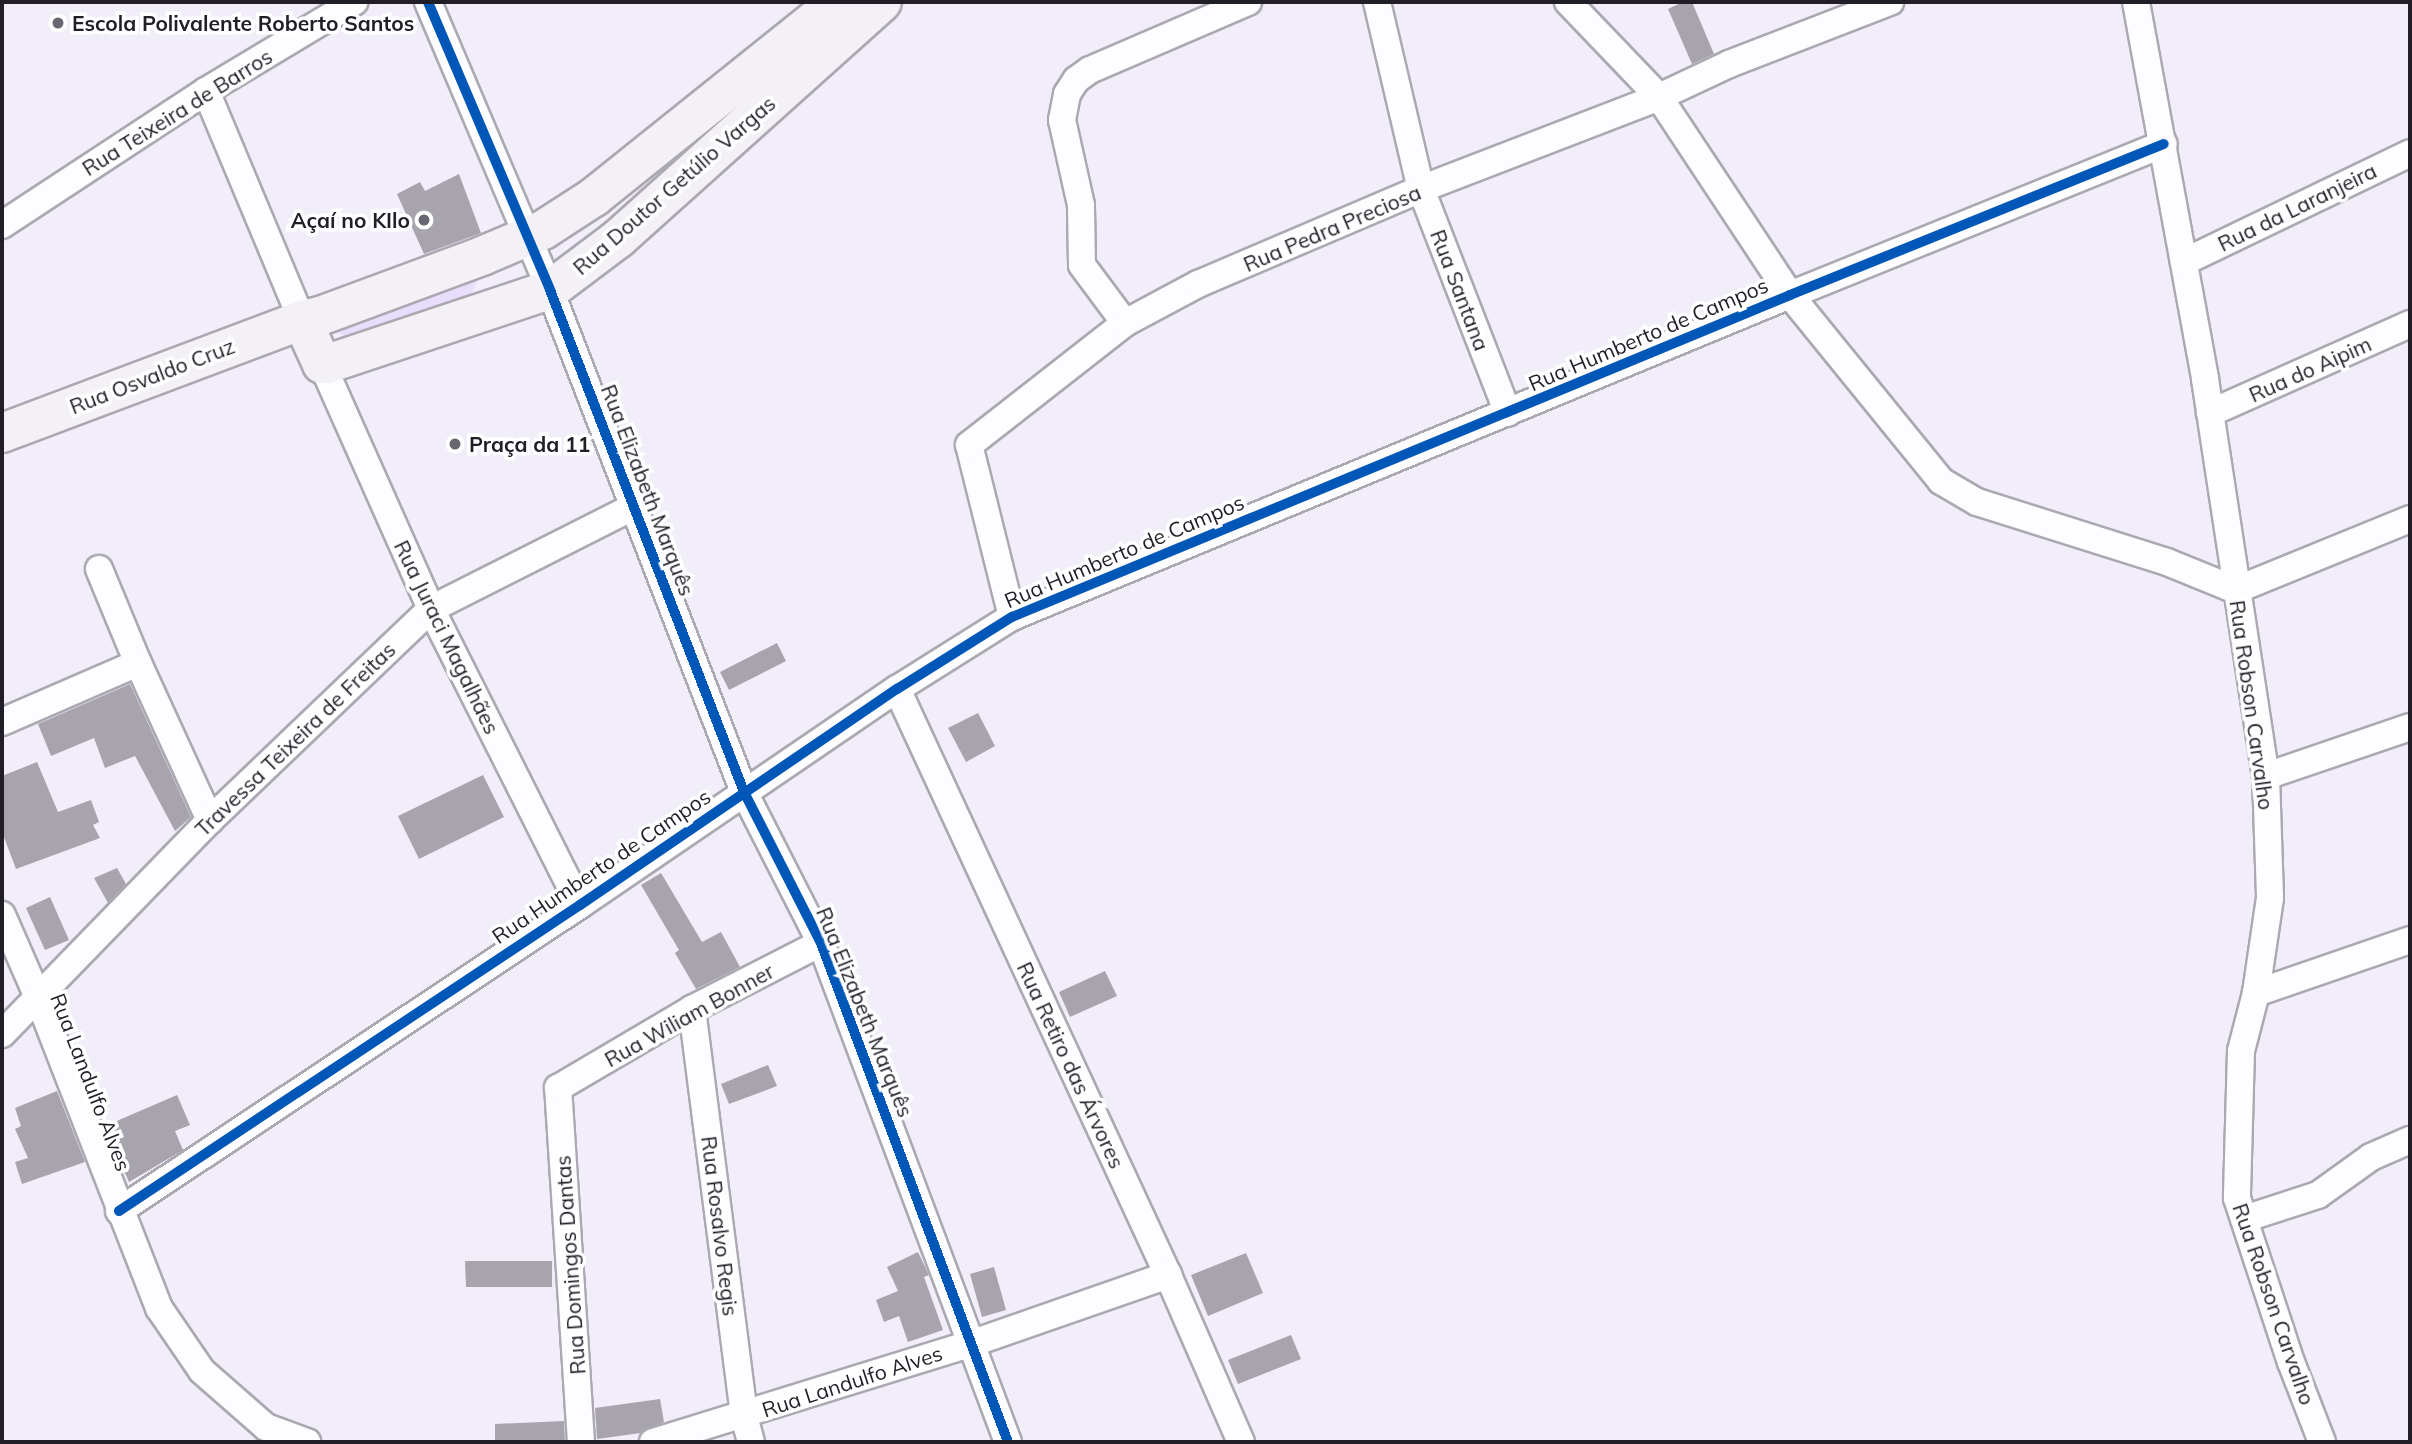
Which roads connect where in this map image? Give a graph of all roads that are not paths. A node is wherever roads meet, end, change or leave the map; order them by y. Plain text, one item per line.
1 (354, 2) edge
2 (428, 2) edge
3 (838, 2) edge
4 (882, 2) edge
5 (1248, 2) edge
6 (1377, 2) edge
7 (1568, 2) edge
8 (1890, 2) edge
9 (2136, 2) edge
10 (205, 91) junction
11 (1659, 97) junction
12 (2164, 144) junction
13 (2410, 153) edge
14 (1421, 189) junction
15 (2, 225) edge
16 (527, 237) junction
17 (482, 256) junction
18 (2185, 262) junction
19 (550, 290) junction
20 (1790, 295) junction
21 (498, 305) junction
22 (311, 318) junction
23 (1125, 323) junction
24 (2410, 324) edge
25 (331, 362) junction
26 (1507, 413) junction
27 (2210, 414) junction
28 (2, 433) edge
29 (633, 506) junction
30 (2410, 519) edge
31 (99, 569) dead end
32 (2236, 590) junction
33 (431, 609) junction
34 (1012, 617) junction
35 (138, 663) junction
36 (897, 689) junction
37 (2, 722) edge
38 (2410, 727) edge
39 (2266, 776) junction
40 (744, 792) junction
41 (210, 820) junction
42 (580, 905) junction
43 (2, 915) edge
44 (2410, 940) edge
45 (821, 943) junction
46 (2256, 993) junction
47 (37, 995) junction
48 (692, 1009) junction
49 (2, 1034) edge
50 (558, 1088) joint
51 (2410, 1140) edge
52 (120, 1211) junction
53 (2244, 1219) junction
54 (1168, 1275) junction
55 (973, 1343) junction
56 (744, 1416) junction
57 (263, 1434) edge
58 (307, 1442) edge
59 (581, 1442) edge
60 (653, 1442) edge
61 (751, 1442) edge
62 (1007, 1442) edge
63 (1241, 1442) edge
64 (2322, 1442) edge

1 - 10 street, Rua Teixeira de Barros
2 - 16 street, Rua Elizabeth Marquês
3 - 16 main road, Rua Doutor Getúlio Vargas
4 - 19 main road, Rua Doutor Getúlio Vargas
5 - 23 street
6 - 14 street, Rua Santana
7 - 11 street
8 - 11 street, Rua Pedra Preciosa
9 - 12 street, Rua Robson Carvalho
10 - 15 street, Rua Teixeira de Barros
10 - 22 street
11 - 14 street, Rua Pedra Preciosa
11 - 20 street
12 - 18 street, Rua Robson Carvalho
12 - 20 street, Rua Humberto de Campos
13 - 18 street, Rua da Laranjeira
14 - 23 street, Rua Pedra Preciosa
14 - 26 street, Rua Santana
16 - 17 main road, Rua Doutor Getúlio Vargas
16 - 19 street, Rua Elizabeth Marquês
17 - 21 main road
17 - 22 main road, Rua Doutor Getúlio Vargas
18 - 27 street, Rua Robson Carvalho
19 - 21 main road, Rua Doutor Getúlio Vargas
19 - 29 street, Rua Elizabeth Marquês
20 - 26 street, Rua Humberto de Campos
20 - 32 street
21 - 25 main road, Rua Doutor Getúlio Vargas
22 - 25 main road
22 - 28 main road, Rua Osvaldo Cruz
23 - 34 street, Rua Pedra Preciosa
24 - 27 street, Rua do Aipim
25 - 33 street, Rua Juraci Magalhães
26 - 34 street, Rua Humberto de Campos
27 - 32 street, Rua Robson Carvalho
29 - 33 street, Travessa Teixeira de Freitas
29 - 40 street, Rua Elizabeth Marquês
30 - 32 street
31 - 35 street
32 - 39 street, Rua Robson Carvalho
33 - 41 street, Travessa Teixeira de Freitas
33 - 42 street, Rua Juraci Magalhães
34 - 36 street, Rua Humberto de Campos
35 - 37 street
35 - 41 street
36 - 40 street, Rua Humberto de Campos
36 - 54 street, Rua Retiro das Árvores
38 - 39 street
39 - 46 street, Rua Robson Carvalho
40 - 42 street, Rua Humberto de Campos
40 - 45 street, Rua Elizabeth Marquês
41 - 47 street, Travessa Teixeira de Freitas
42 - 52 street, Rua Humberto de Campos
43 - 47 street, Rua Landulfo Alves
44 - 46 street
45 - 48 street, Rua Wiliam Bonner
45 - 55 street, Rua Elizabeth Marquês
46 - 53 street, Rua Robson Carvalho
47 - 49 street, Travessa Teixeira de Freitas
47 - 52 street, Rua Landulfo Alves
48 - 50 street, Rua Wiliam Bonner
48 - 56 street, Rua Rosalvo Regis
50 - 59 street, Rua Domingos Dantas
51 - 53 street
52 - 57 street, Rua Landulfo Alves
53 - 64 street, Rua Robson Carvalho
54 - 55 street, Rua Landulfo Alves
54 - 63 street, Rua Retiro das Árvores
55 - 56 street, Rua Landulfo Alves
55 - 62 street, Rua Elizabeth Marquês
56 - 60 street, Rua Landulfo Alves
56 - 61 street, Rua Rosalvo Regis
57 - 58 street, Rua Landulfo Alves

